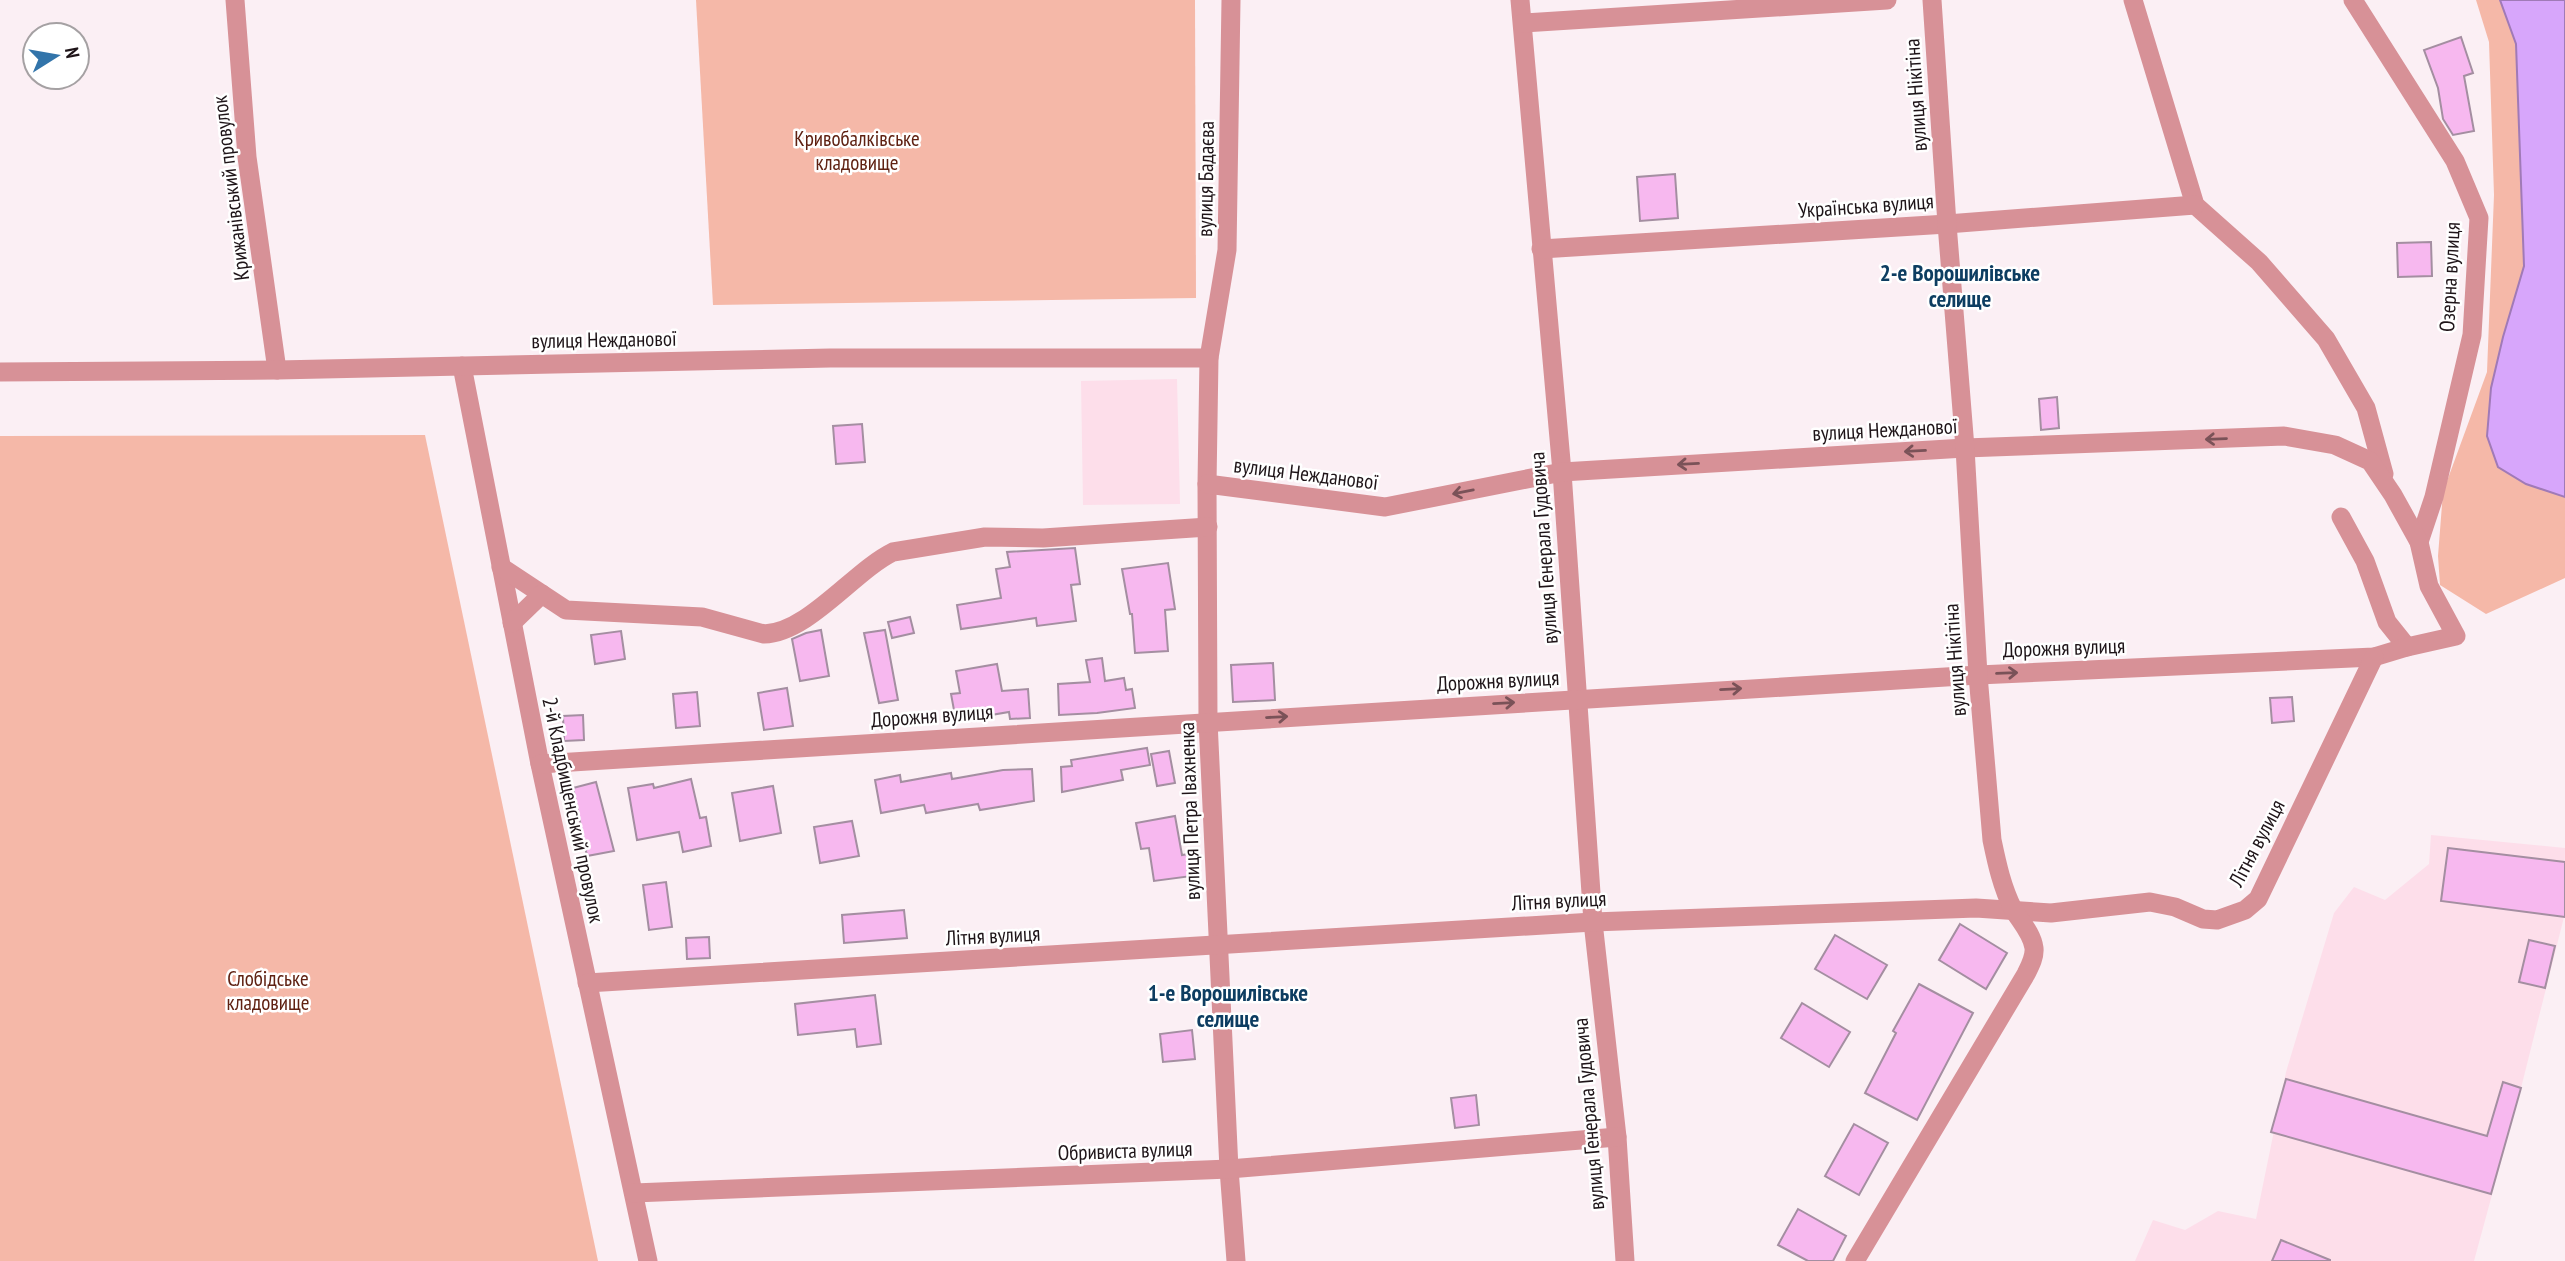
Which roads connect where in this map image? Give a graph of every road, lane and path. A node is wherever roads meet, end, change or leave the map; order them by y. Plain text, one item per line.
1 (235, 0) edge
2 (1231, 0) edge
3 (1520, 0) edge
4 (1887, 0) edge
5 (1932, 0) edge
6 (2133, 0) edge
7 (2353, 0) edge
8 (1523, 23) junction
9 (2194, 205) junction
10 (1947, 224) junction
11 (1541, 249) junction
12 (1209, 358) junction
13 (462, 366) junction
14 (277, 370) junction
15 (0, 372) edge
16 (1965, 448) junction
17 (1562, 472) junction
18 (1207, 484) junction
19 (2386, 485) junction
20 (2341, 517) dead end
21 (1208, 527) junction
22 (2419, 542) junction
23 (501, 567) junction
24 (542, 594) junction
25 (512, 623) junction
26 (2456, 636) joint
27 (2407, 647) junction
28 (2374, 657) junction
29 (1978, 674) junction
30 (1577, 699) junction
31 (1208, 721) junction
32 (540, 764) junction
33 (2014, 911) junction
34 (1593, 922) junction
35 (1219, 945) junction
36 (587, 983) junction
37 (1616, 1138) junction
38 (1229, 1169) junction
39 (634, 1194) junction
40 (648, 1261) edge
41 (1236, 1261) edge
42 (1625, 1261) edge
43 (1854, 1261) edge

1 - 14 street, Крижанівський провулок
2 - 12 street, вулиця Бадаєва
3 - 8 street, вулиця Генерала Гудовича
4 - 8 street
5 - 10 street, вулиця Нікітіна
6 - 9 street
7 - 22 street, Озерна вулиця
8 - 11 street, вулиця Генерала Гудовича
9 - 10 street, Українська вулиця
9 - 19 street
10 - 11 street, Українська вулиця
10 - 16 street, вулиця Нікітіна
11 - 17 street, вулиця Генерала Гудовича
12 - 13 street, вулиця Нежданової
12 - 18 street, вулиця Петра Івахненка
13 - 14 street, вулиця Нежданової
13 - 23 street, 2-й Кладбищенський провулок
14 - 15 street, вулиця Нежданової
16 -> 17 street, вулиця Нежданової
19 -> 16 street, вулиця Нежданової
16 - 29 street, вулиця Нікітіна
17 -> 18 street, вулиця Нежданової
17 - 30 street, вулиця Генерала Гудовича
18 - 21 street, вулиця Петра Івахненка
19 - 22 street, вулиця Нежданової
20 - 27 street
21 - 24 street
21 - 31 street, вулиця Петра Івахненка
22 - 26 street, вулиця Нежданової
23 - 24 street
23 - 25 street, 2-й Кладбищенський провулок
24 - 25 street
25 - 32 street, 2-й Кладбищенський провулок
26 - 27 street, Дорожня вулиця
27 - 28 street, Дорожня вулиця
29 -> 28 street, Дорожня вулиця
28 - 33 street, Літня вулиця
30 -> 29 street, Дорожня вулиця
29 - 33 street, вулиця Нікітіна
31 -> 30 street, Дорожня вулиця
30 - 34 street, вулиця Генерала Гудовича
31 - 32 street, Дорожня вулиця
31 - 35 street, вулиця Петра Івахненка
32 - 36 street, 2-й Кладбищенський провулок
33 - 34 street, Літня вулиця
33 - 43 street, вулиця Нікітіна
34 - 35 street, Літня вулиця
34 - 37 street, вулиця Генерала Гудовича
35 - 36 street, Літня вулиця
35 - 38 street, вулиця Петра Івахненка
36 - 39 street, 2-й Кладбищенський провулок
37 - 38 street, Обривиста вулиця
37 - 42 street, вулиця Генерала Гудовича
38 - 39 street, Обривиста вулиця
38 - 41 street, вулиця Петра Івахненка
39 - 40 street, 2-й Кладбищенський провулок

